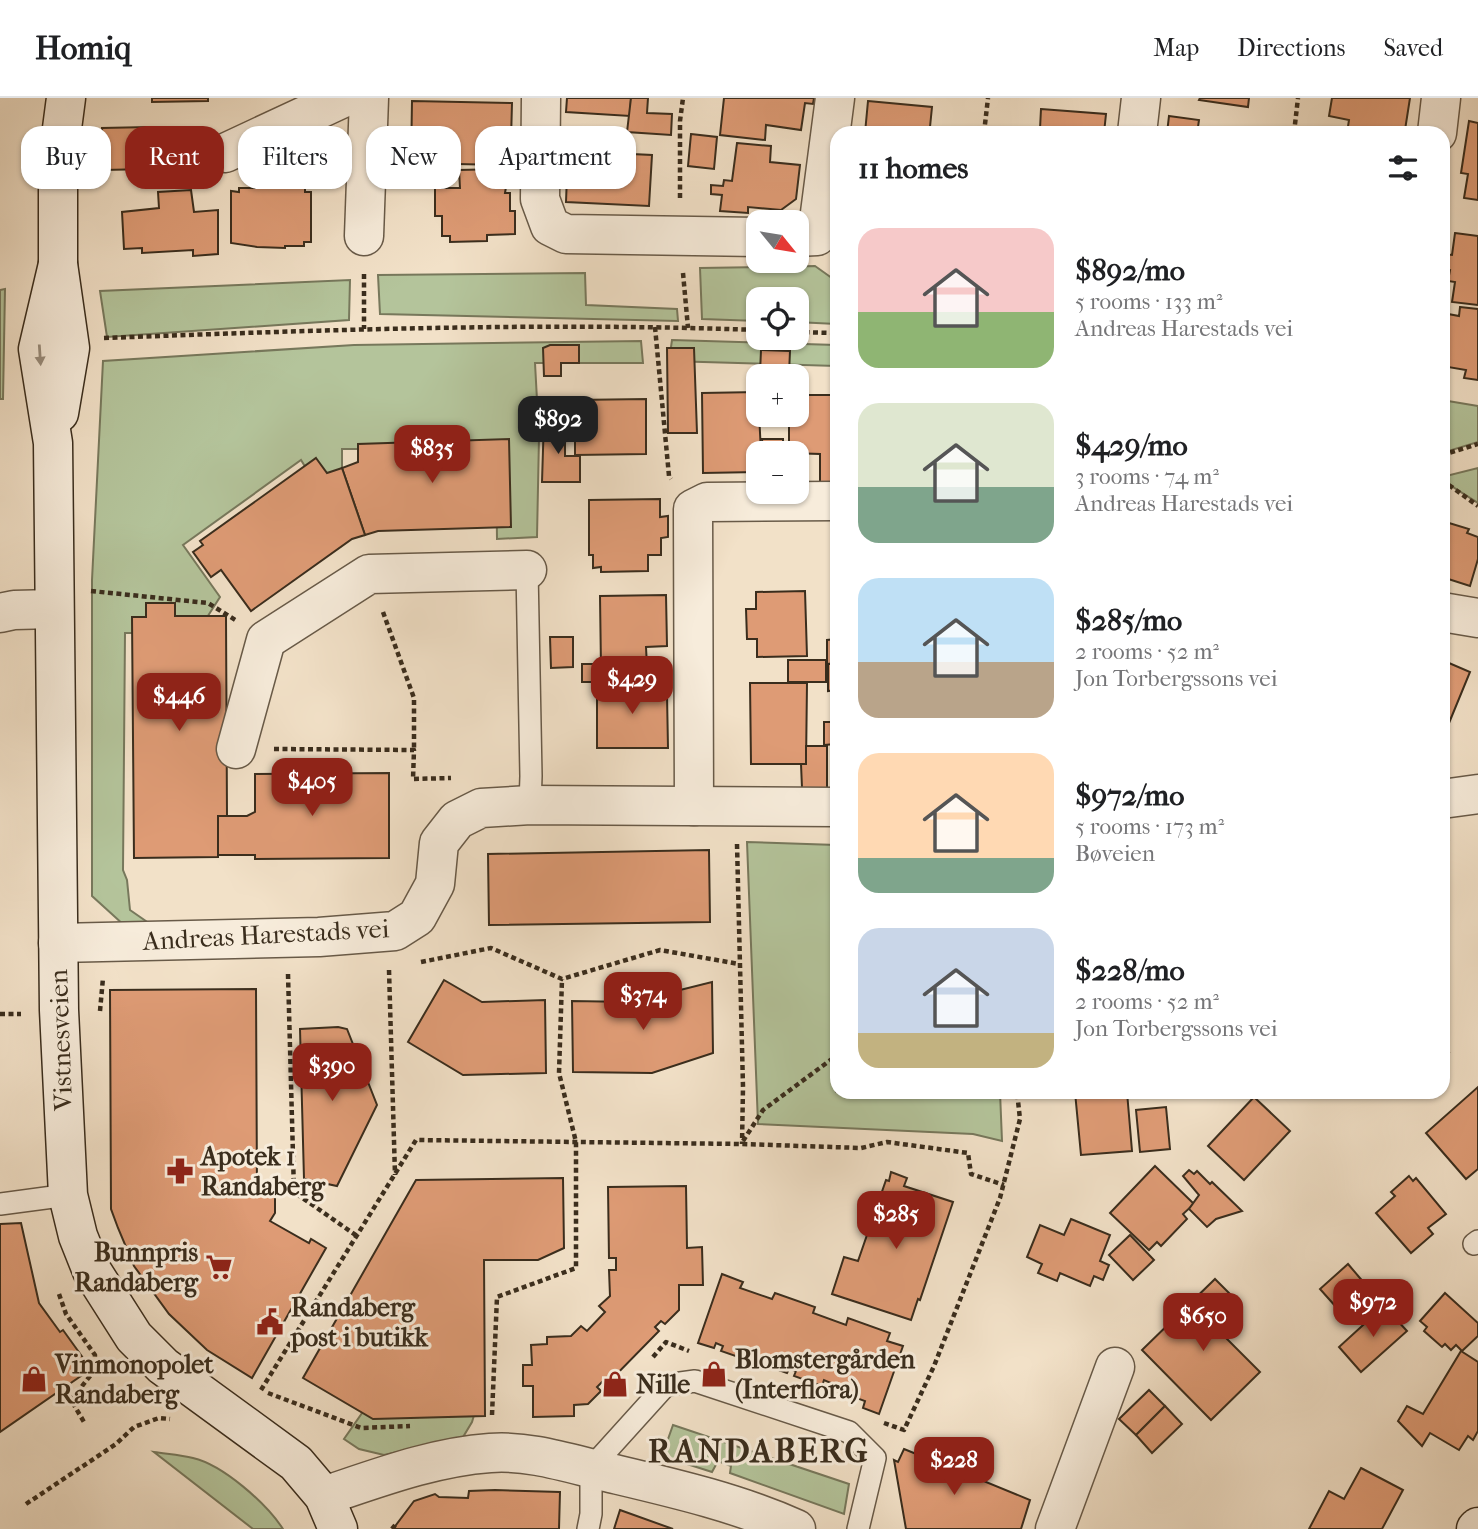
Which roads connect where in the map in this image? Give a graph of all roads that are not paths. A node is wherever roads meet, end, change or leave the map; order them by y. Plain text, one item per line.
1 (66, 98) edge
2 (344, 98) edge
3 (369, 98) edge
4 (541, 98) edge
5 (835, 98) edge
6 (1141, 98) edge
7 (1441, 98) edge
8 (831, 126) edge
9 (1138, 126) edge
10 (1438, 126) edge
11 (830, 136) edge
12 (225, 153) dead end
13 (364, 236) road end
14 (809, 236) edge
15 (746, 237) edge
16 (830, 501) edge
17 (527, 570) joint
18 (67, 600) junction
19 (0, 613) edge
20 (1450, 613) edge
21 (1478, 618) edge
22 (236, 749) road end
23 (1478, 794) edge
24 (1450, 798) edge
25 (530, 805) junction
26 (694, 806) junction
27 (830, 807) edge
28 (58, 943) junction
29 (68, 1195) junction
30 (0, 1205) edge
31 (1115, 1367) dead end
32 (591, 1468) junction
33 (331, 1512) edge
34 (588, 1529) edge
35 (796, 1529) edge
36 (858, 1529) edge
37 (1055, 1529) edge

1 - 18 street, Vistnesveien
2 - 12 street
3 - 13 street
4 - 15 street
5 - 8 street
6 - 9 street
7 - 10 street
11 - 14 street
16 - 26 street
17 - 22 street
17 - 25 lane
18 - 19 street
18 - 28 street, Vistnesveien
20 - 21 street
23 - 24 street
25 - 26 street, Andreas Harestads vei
25 - 28 street, Andreas Harestads vei
26 - 27 street, Andreas Harestads vei
28 - 29 street, Vistnesveien
29 - 30 lane
29 - 33 street, Vistnesveien
31 - 37 street
32 - 33 street
32 - 34 lane
32 - 35 street
32 - 36 lane

